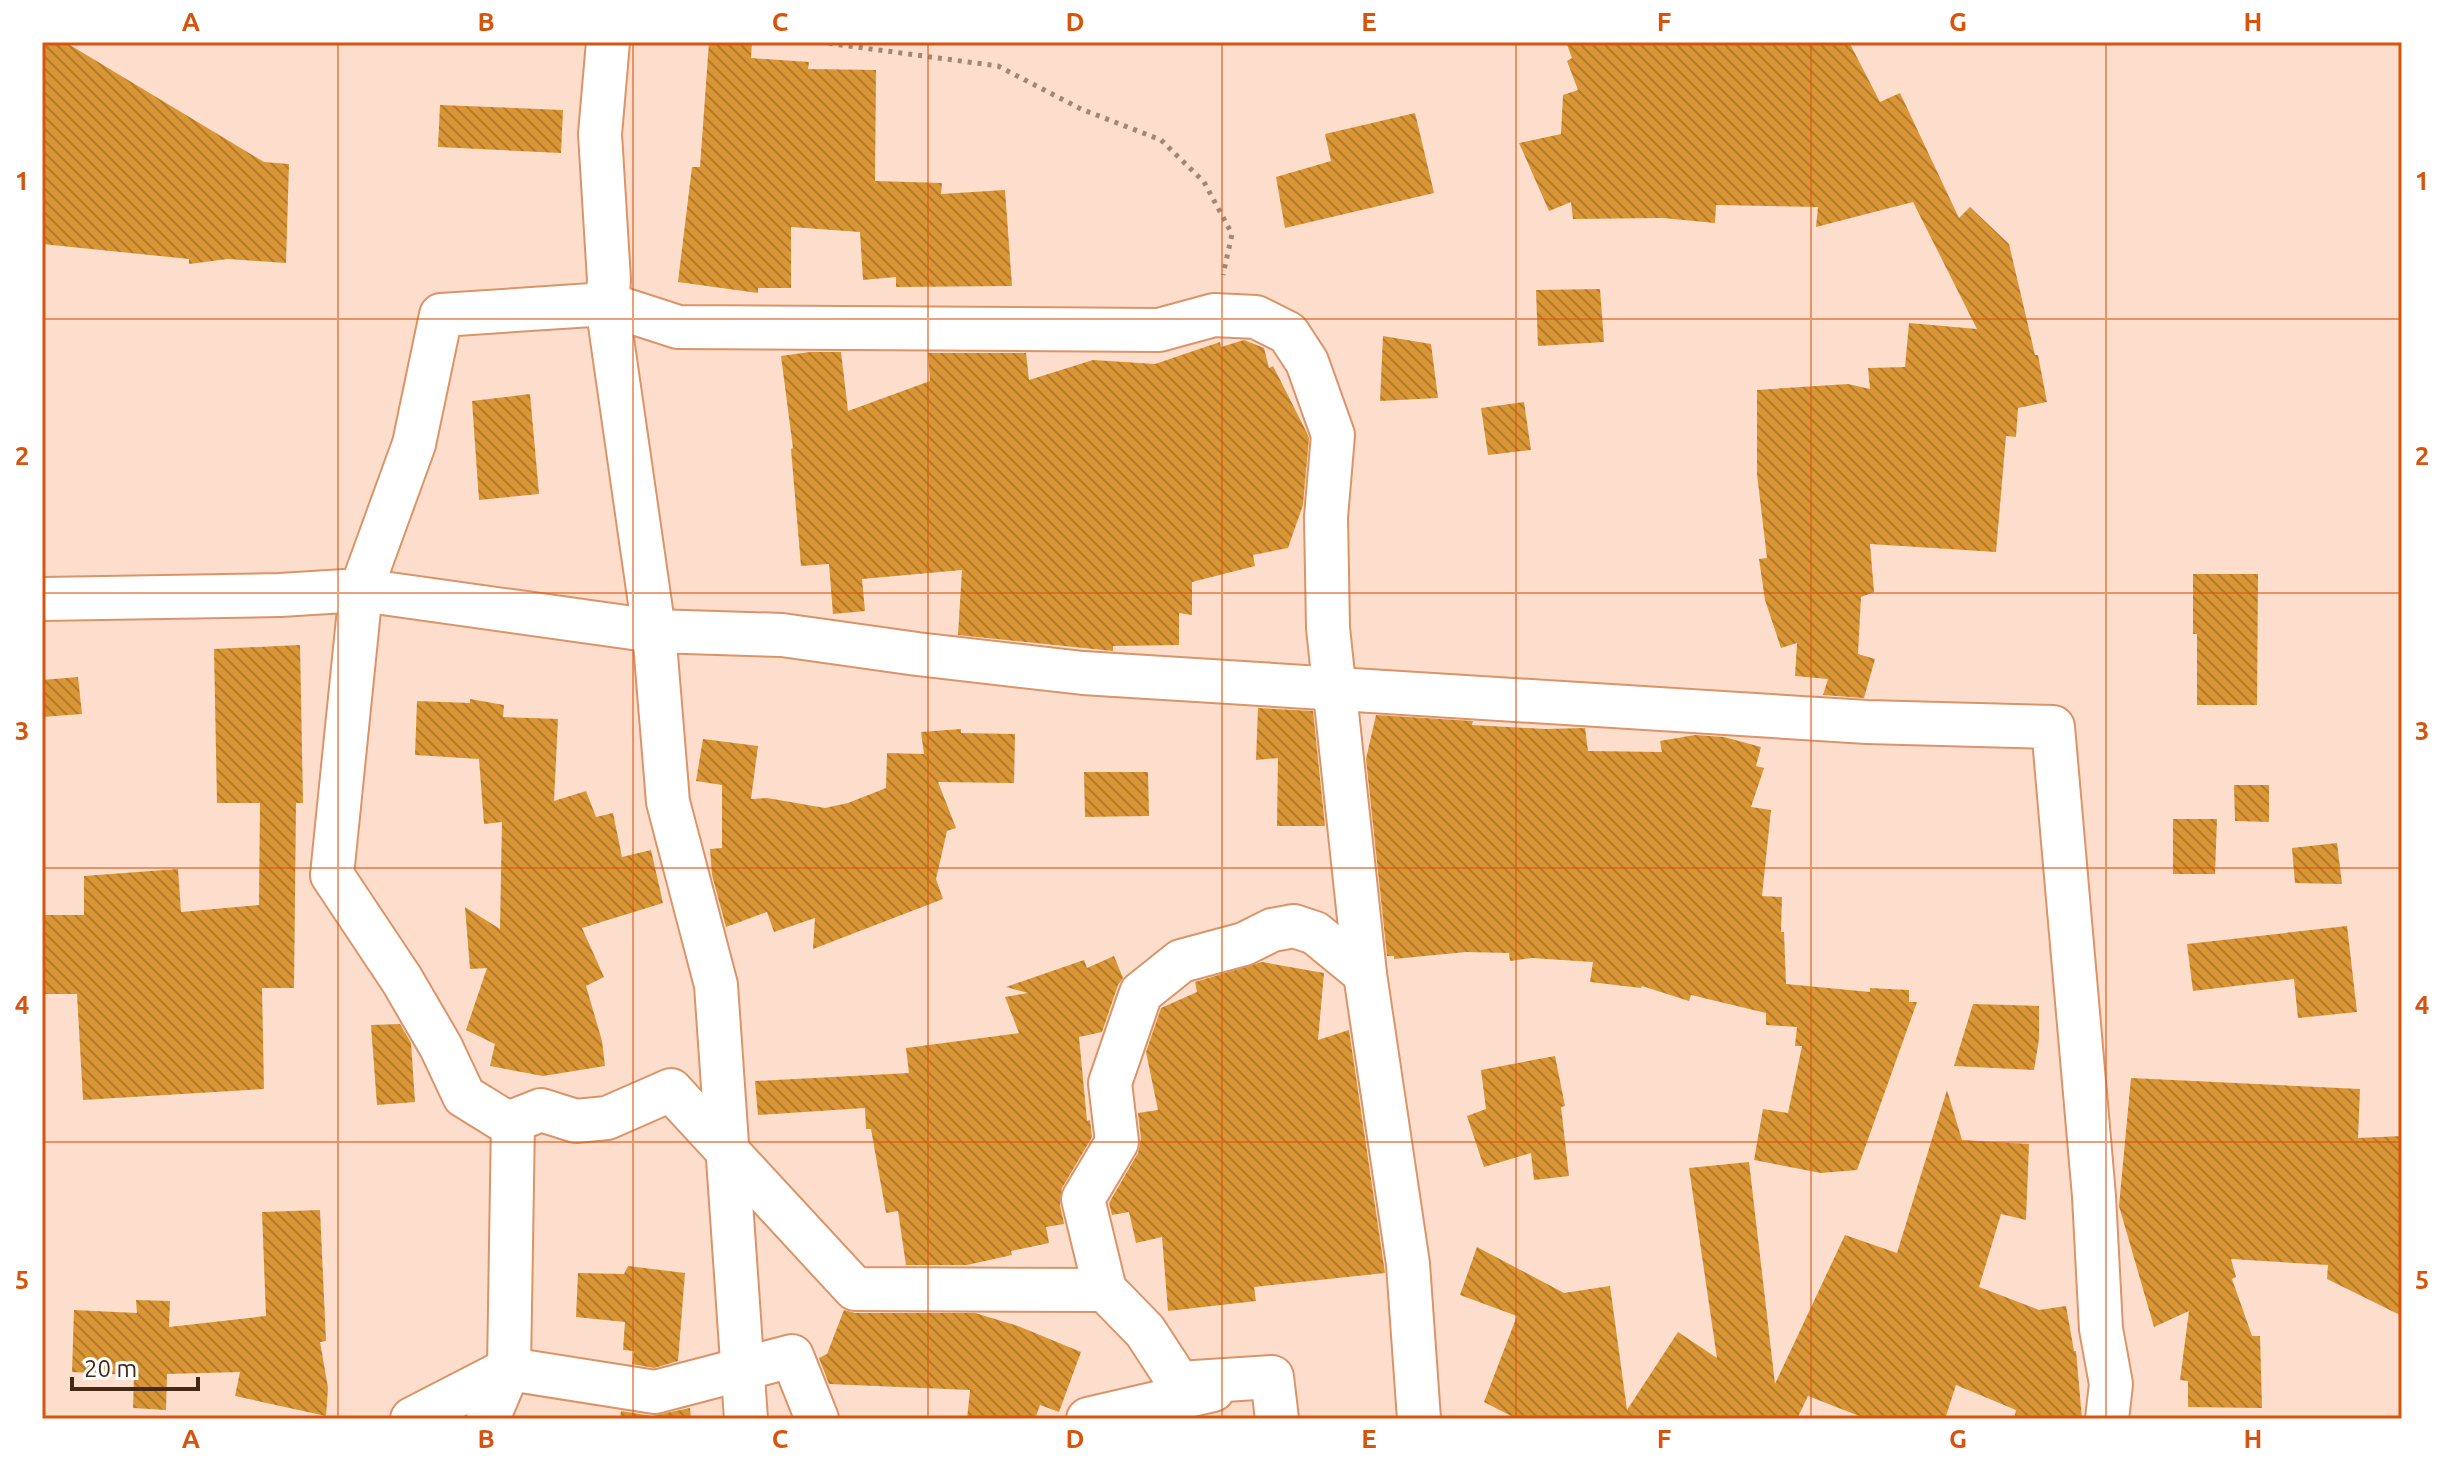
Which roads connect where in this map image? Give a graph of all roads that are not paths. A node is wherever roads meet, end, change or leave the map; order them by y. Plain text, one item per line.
1 (608, 42) edge
2 (607, 304) junction
3 (361, 590) junction
4 (42, 599) edge
5 (654, 631) junction
6 (1334, 690) junction
7 (1365, 974) junction
8 (513, 1121) junction
9 (730, 1153) junction
10 (1105, 1290) junction
11 (509, 1369) junction
12 (742, 1369) junction
13 (1272, 1377) junction
14 (412, 1419) edge
15 (488, 1419) edge
16 (746, 1419) edge
17 (817, 1419) edge
18 (1088, 1419) edge
19 (1277, 1419) edge
20 (1419, 1419) edge
21 (2107, 1419) edge

1 - 2 street
2 - 3 street
2 - 5 street
2 - 6 street
3 - 4 street
3 - 5 street
3 - 8 street
5 - 6 street
5 - 9 street
6 - 7 street
6 - 21 street
7 - 10 street
7 - 20 street
8 - 9 street
8 - 11 street
9 - 10 street
9 - 12 street
10 - 13 street
11 - 12 street
11 - 14 street
11 - 15 street
12 - 16 street
12 - 17 street
13 - 18 street
13 - 19 street

